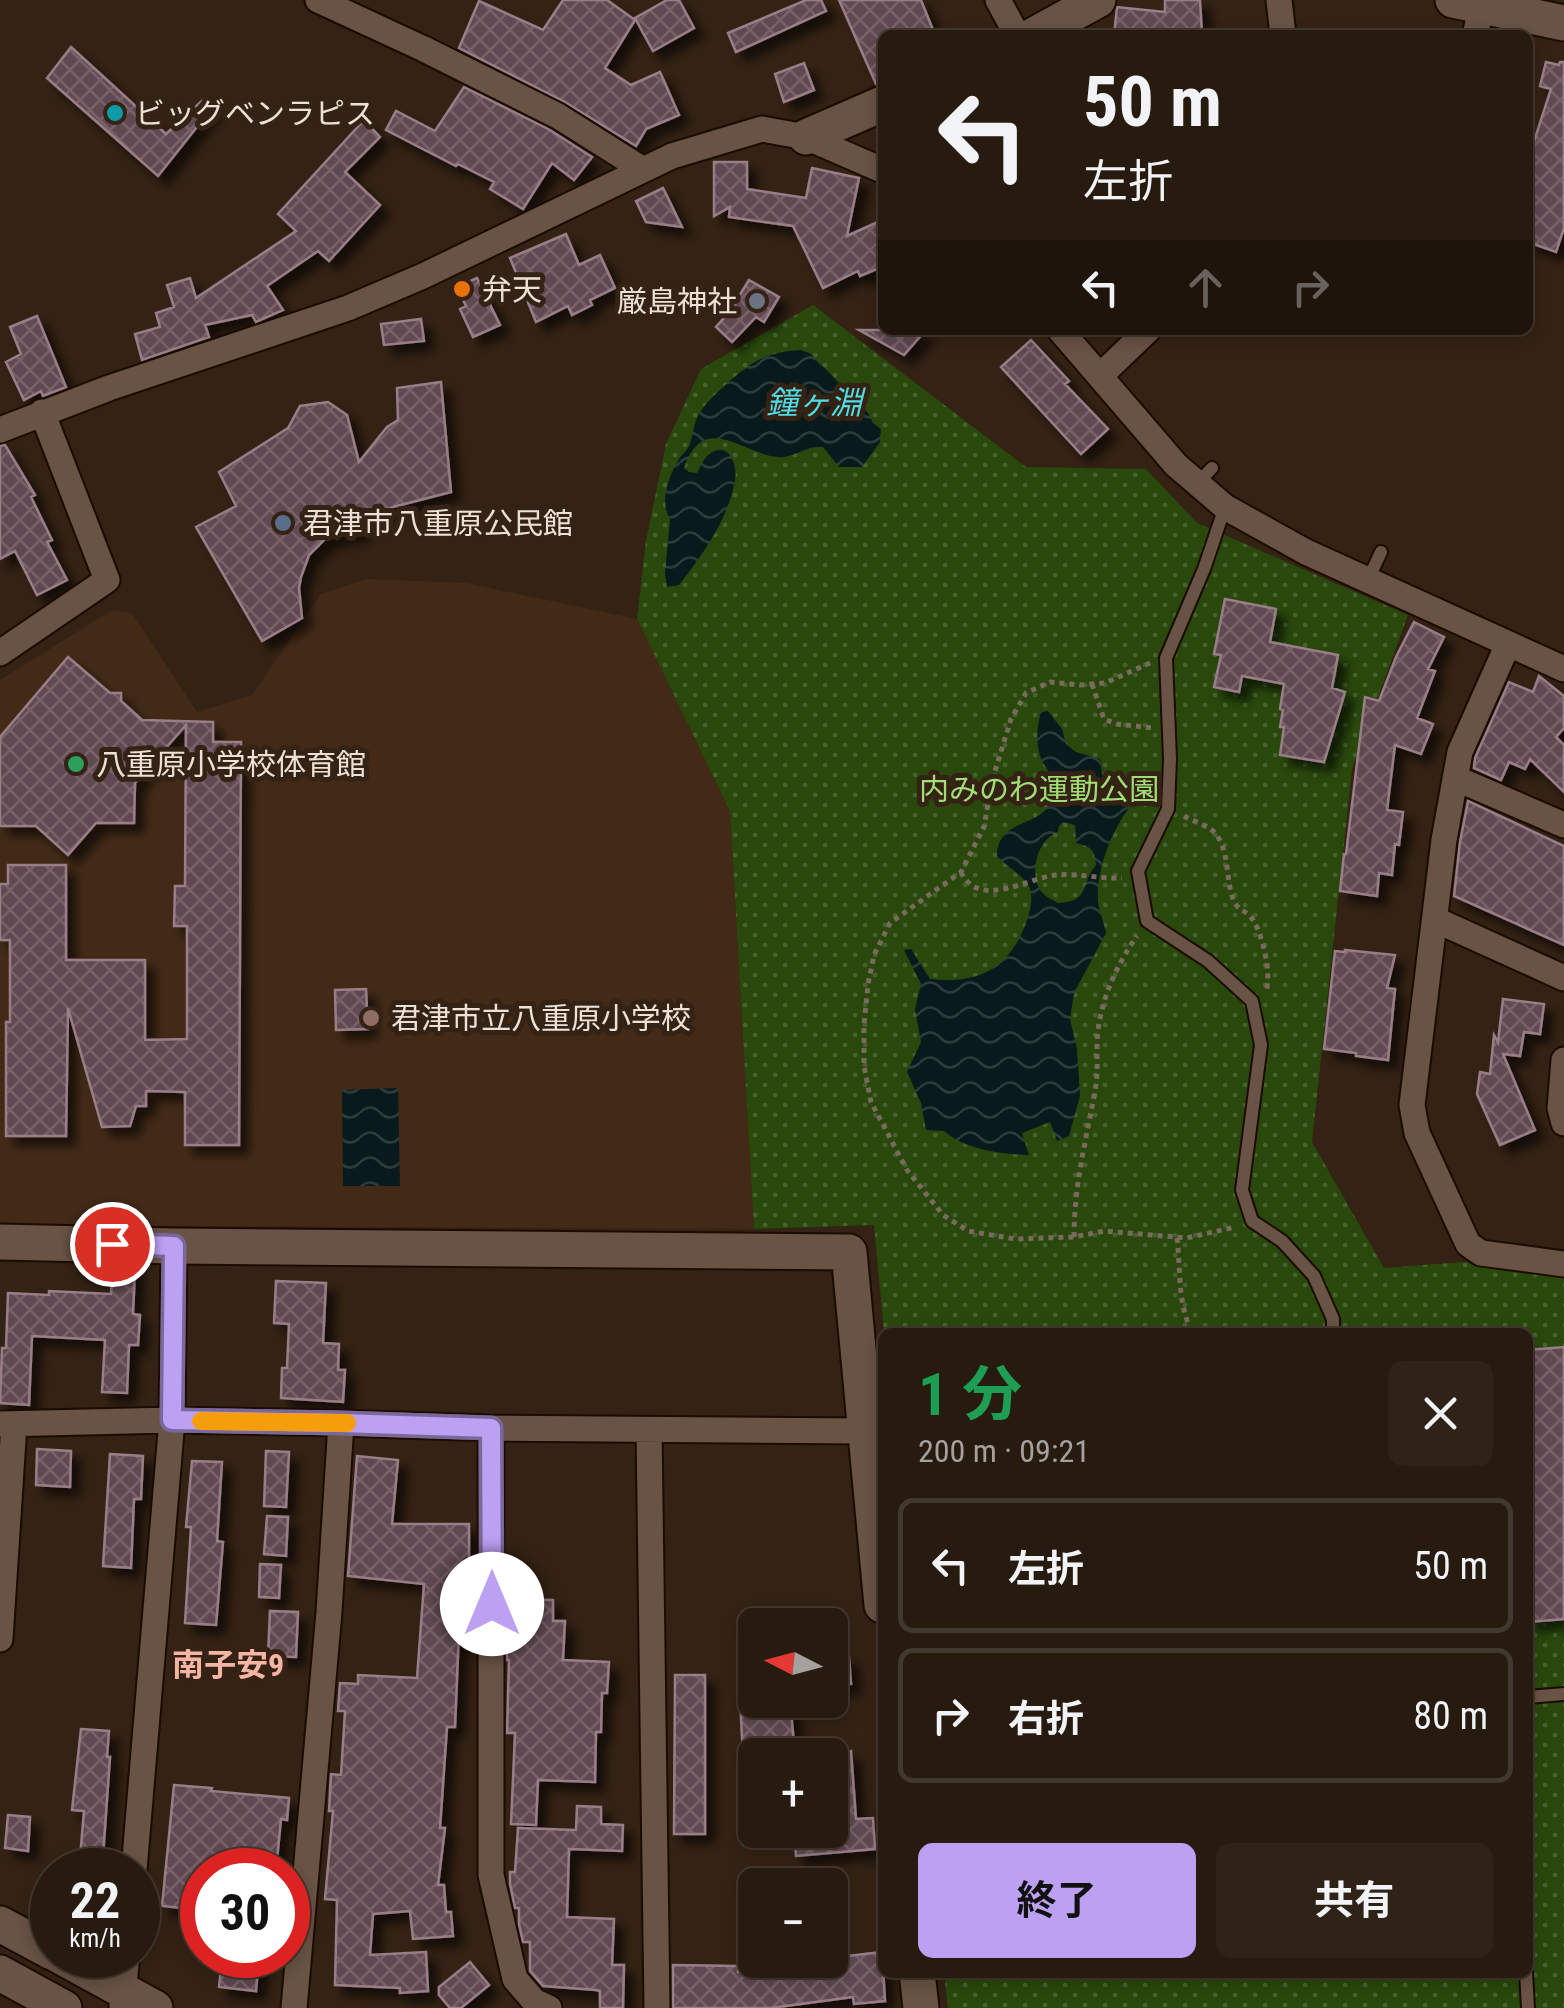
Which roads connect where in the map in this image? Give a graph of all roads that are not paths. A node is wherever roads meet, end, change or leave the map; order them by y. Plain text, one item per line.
1 (318, 0) edge
2 (998, 0) edge
3 (1098, 0) edge
4 (1279, 0) edge
5 (1470, 13) edge
6 (1564, 23) edge
7 (1014, 30) edge
8 (1043, 30) edge
9 (1282, 30) edge
10 (878, 106) edge
11 (806, 137) junction
12 (878, 168) edge
13 (642, 169) junction
14 (1064, 335) edge
15 (1143, 335) edge
16 (1100, 376) junction
17 (42, 412) junction
18 (0, 430) edge
19 (1225, 507) junction
20 (1381, 552) dead end
21 (1368, 580) junction
22 (1508, 644) junction
23 (0, 652) edge
24 (1564, 669) edge
25 (1455, 778) junction
26 (1564, 825) edge
27 (1436, 920) junction
28 (1564, 978) edge
29 (1564, 1060) edge
30 (1564, 1123) edge
31 (0, 1242) edge
32 (174, 1246) junction
33 (1564, 1264) edge
34 (1333, 1328) edge
35 (172, 1420) junction
36 (341, 1423) junction
37 (7, 1424) edge
38 (491, 1428) junction
39 (649, 1430) junction
40 (866, 1431) junction
41 (878, 1562) edge
42 (0, 1638) edge
43 (1564, 1694) edge
44 (1533, 1696) edge
45 (136, 1848) edge
46 (0, 1924) edge
47 (30, 1940) edge
48 (0, 1973) edge
49 (91, 1978) edge
50 (918, 1978) edge
51 (1526, 1978) edge
52 (521, 1997) edge
53 (122, 1999) edge
54 (64, 2008) edge
55 (155, 2008) edge
56 (294, 2008) edge
57 (550, 2008) edge
58 (657, 2008) edge
59 (921, 2008) edge
60 (1528, 2008) edge

1 - 13 street
2 - 7 street
3 - 8 street
4 - 9 street
5 - 6 street
10 - 11 street
11 - 12 street
11 - 13 street
13 - 17 street
14 - 16 street
15 - 16 street
16 - 19 street
17 - 18 street
17 - 23 street
19 - 21 street
19 - 34 lane
20 - 21 lane
21 - 22 street
22 - 24 street
22 - 25 street
25 - 26 street
25 - 27 street
27 - 28 street
27 - 33 street
29 - 30 street
31 - 32 street
32 - 35 street
32 - 40 street
35 - 36 street
35 - 37 street
35 - 45 street
36 - 38 street
36 - 56 street
37 - 42 street
38 - 39 street
38 - 52 street
39 - 40 street
39 - 58 street
40 - 41 street
43 - 44 lane
46 - 47 street
48 - 54 street
49 - 53 street
50 - 59 street
51 - 60 lane
52 - 57 street
53 - 55 street

